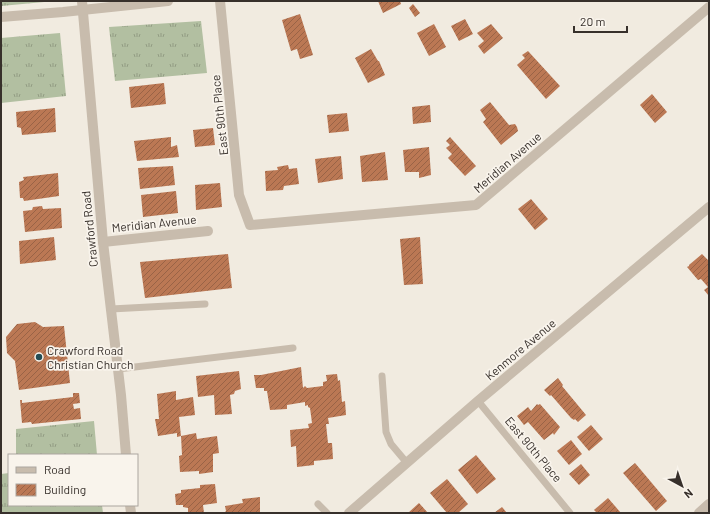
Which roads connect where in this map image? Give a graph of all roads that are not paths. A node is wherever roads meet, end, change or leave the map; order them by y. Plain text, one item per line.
1 (168, 1) edge
2 (220, 1) edge
3 (83, 5) edge
4 (709, 7) edge
5 (1, 17) edge
6 (709, 207) edge
7 (250, 225) joint
8 (208, 230) dead end
9 (103, 242) junction
10 (205, 304) dead end
11 (111, 309) junction
12 (293, 348) dead end
13 (118, 369) junction
14 (382, 376) dead end
15 (478, 401) junction
16 (126, 454) edge
17 (407, 463) junction
18 (318, 504) dead end
19 (709, 504) edge
20 (327, 513) edge
21 (348, 513) edge
22 (570, 513) edge
23 (698, 513) edge

1 - 3 street
2 - 7 street, East 90th Place
3 - 5 street
3 - 9 street, Crawford Road
4 - 7 street, Meridian Avenue
6 - 15 street, Kenmore Avenue
8 - 9 street, Meridian Avenue
9 - 11 street, Crawford Road
10 - 11 lane
11 - 13 street, Crawford Road
12 - 13 lane
13 - 16 street, Crawford Road
14 - 17 lane
15 - 17 street, Kenmore Avenue
15 - 22 lane, East 90th Place
17 - 21 street, Kenmore Avenue
18 - 20 lane
19 - 23 street

